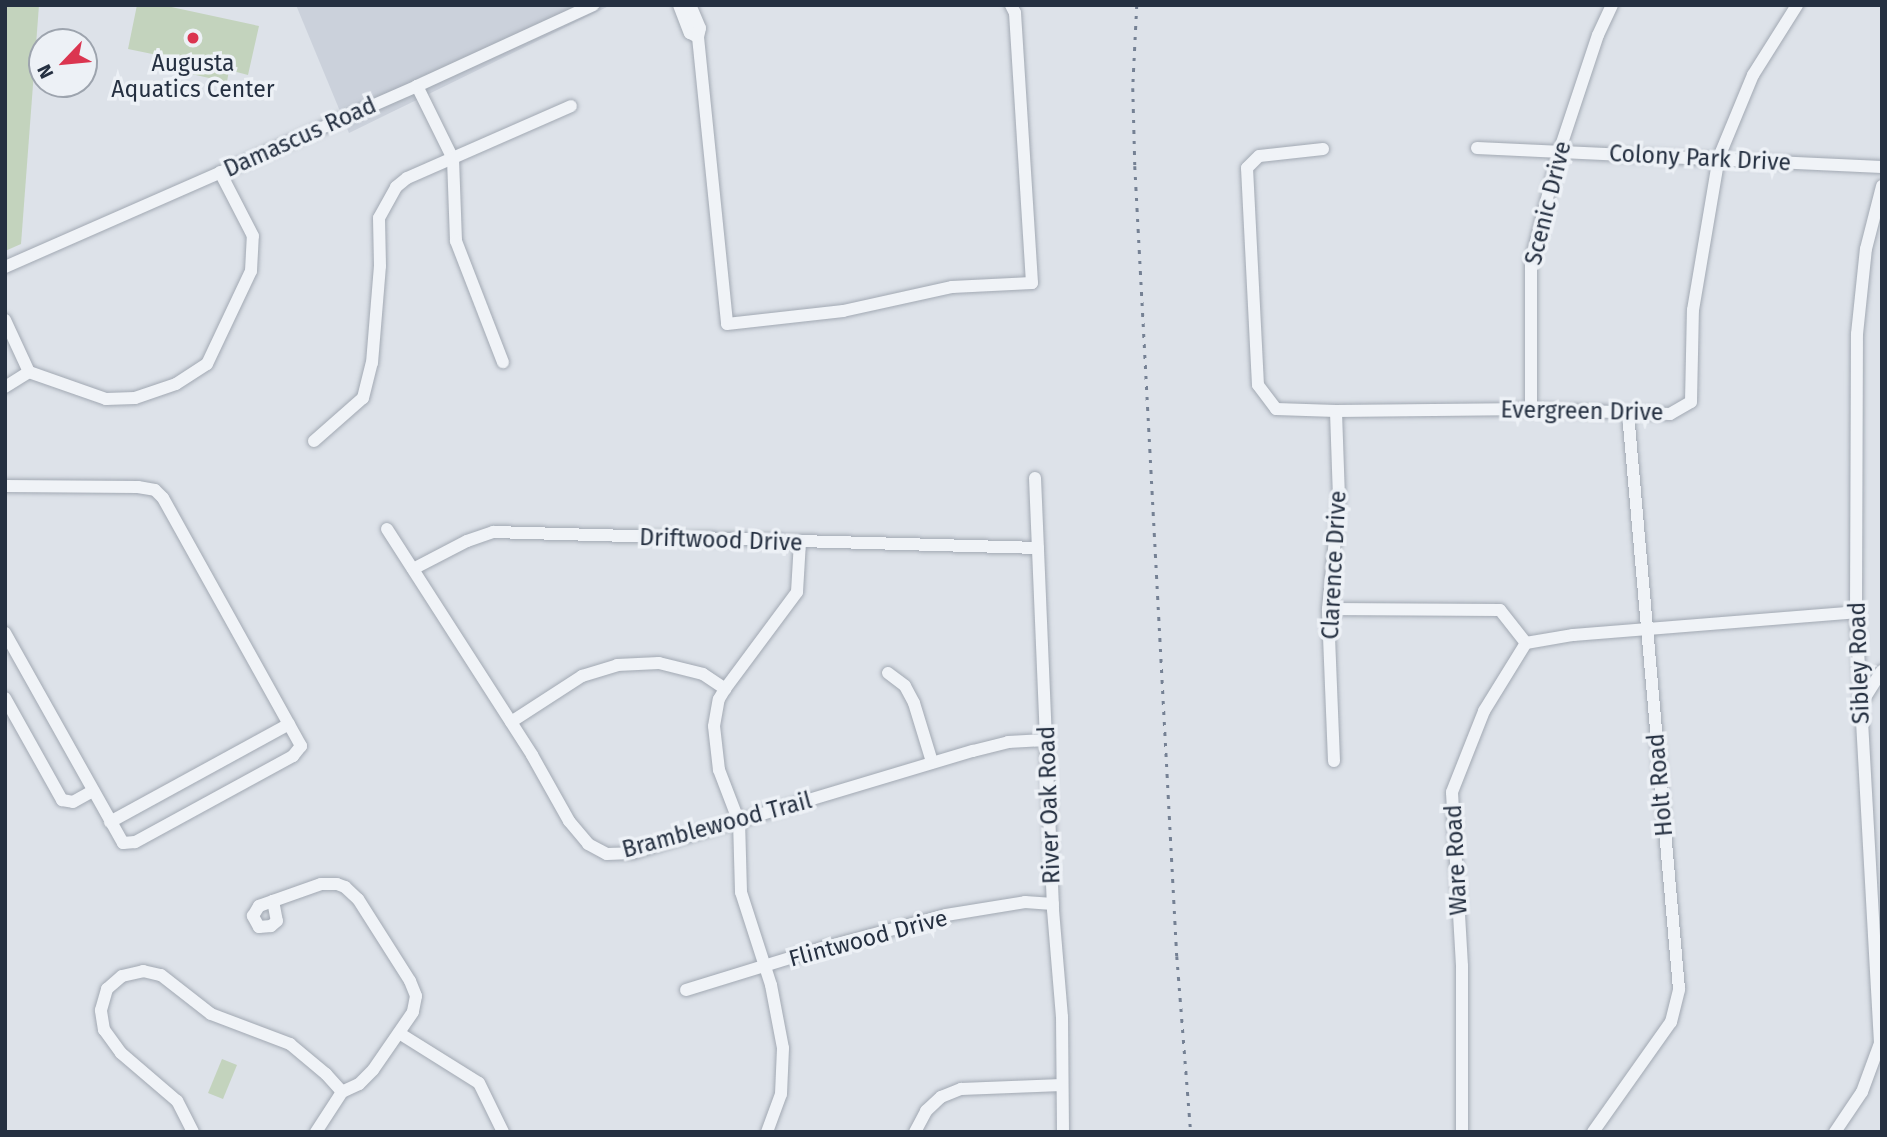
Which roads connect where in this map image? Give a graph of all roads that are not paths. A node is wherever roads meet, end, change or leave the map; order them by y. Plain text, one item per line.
1 (593, 5) edge
2 (679, 5) edge
3 (690, 5) edge
4 (1012, 5) edge
5 (1612, 5) edge
6 (1797, 5) edge
7 (698, 37) junction
8 (417, 86) junction
9 (571, 106) dead end
10 (1477, 148) dead end
11 (1323, 149) dead end
12 (1559, 152) junction
13 (1718, 158) junction
14 (453, 159) junction
15 (1882, 167) edge
16 (220, 172) junction
17 (1882, 186) edge
18 (5, 267) edge
19 (5, 320) edge
20 (503, 362) dead end
21 (29, 372) junction
22 (5, 387) edge
23 (1531, 409) junction
24 (1336, 411) junction
25 (1628, 413) junction
26 (314, 441) dead end
27 (1035, 478) dead end
28 (5, 486) edge
29 (387, 528) dead end
30 (800, 542) junction
31 (1038, 548) junction
32 (413, 569) junction
33 (1328, 609) junction
34 (1856, 612) junction
35 (1646, 629) junction
36 (5, 633) edge
37 (1526, 643) junction
38 (1882, 671) edge
39 (888, 673) dead end
40 (725, 690) junction
41 (5, 698) edge
42 (1861, 705) junction
43 (511, 722) junction
44 (289, 724) junction
45 (1047, 740) junction
46 (1334, 761) dead end
47 (932, 762) junction
48 (93, 791) junction
49 (110, 822) junction
50 (739, 822) junction
51 (273, 901) dead end
52 (1052, 904) junction
53 (765, 967) junction
54 (1878, 967) edge
55 (685, 990) dead end
56 (399, 1033) junction
57 (1881, 1041) edge
58 (1062, 1085) junction
59 (342, 1092) junction
60 (193, 1132) edge
61 (316, 1132) edge
62 (503, 1132) edge
63 (767, 1132) edge
64 (915, 1132) edge
65 (1063, 1132) edge
66 (1462, 1132) edge
67 (1593, 1132) edge
68 (1835, 1132) edge

1 - 8 street, Damascus Road
2 - 7 street
3 - 7 street
4 - 7 street
5 - 12 street, Scenic Drive
6 - 13 street, Evergreen Drive
8 - 14 street
8 - 16 street, Damascus Road
9 - 14 street
10 - 12 street, Colony Park Drive
11 - 24 street, Evergreen Drive
12 - 13 street, Colony Park Drive
12 - 23 street, Scenic Drive
13 - 15 street, Colony Park Drive
13 - 25 street, Evergreen Drive
14 - 20 street
14 - 26 street
16 - 18 street, Damascus Road
16 - 21 street
17 - 34 street, Sibley Road
19 - 21 street
21 - 22 street
23 - 24 street, Evergreen Drive
23 - 25 street, Evergreen Drive
24 - 33 street, Clarence Drive
25 - 35 street, Holt Road
27 - 31 street, River Oak Road
28 - 44 street
29 - 32 street, Bramblewood Trail
30 - 31 street, Driftwood Drive
30 - 32 street, Driftwood Drive
30 - 40 street
31 - 45 street, River Oak Road
32 - 43 street, Bramblewood Trail
33 - 37 street
33 - 46 street, Clarence Drive
34 - 35 street
34 - 42 street, Sibley Road
35 - 37 street
35 - 67 street, Holt Road
36 - 48 street
37 - 66 street, Ware Road
38 - 42 street
39 - 47 street
40 - 43 street
40 - 50 street
41 - 48 street
42 - 54 street, Sibley Road
43 - 50 street, Bramblewood Trail
44 - 49 street
44 - 49 street
45 - 47 street, Bramblewood Trail
45 - 52 street, River Oak Road
47 - 50 street, Bramblewood Trail
48 - 49 street
50 - 53 street
51 - 56 street
52 - 53 street, Flintwood Drive
52 - 58 street, River Oak Road
53 - 55 street, Flintwood Drive
53 - 63 street
54 - 57 street, Sibley Road
56 - 59 street
56 - 62 street
57 - 68 street, Sibley Road
58 - 64 street
58 - 65 street, River Oak Road
59 - 60 street
59 - 61 street

